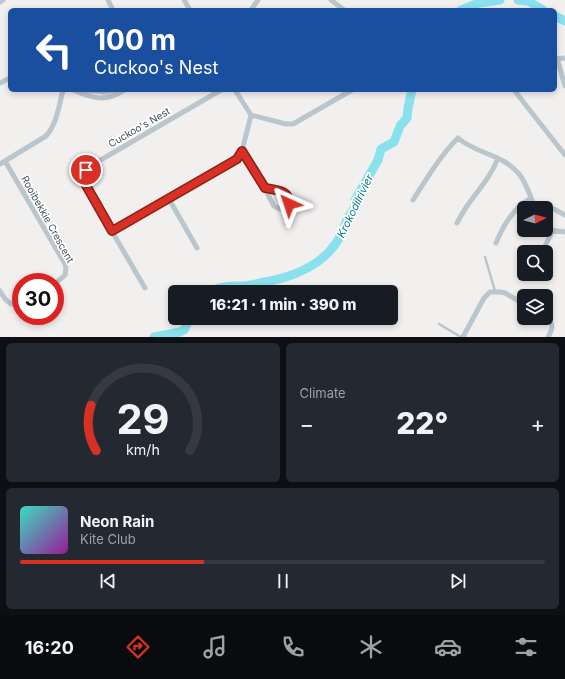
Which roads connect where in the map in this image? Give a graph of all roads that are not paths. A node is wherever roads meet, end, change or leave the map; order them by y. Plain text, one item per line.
1 (4, 0) edge
2 (331, 0) edge
3 (0, 2) edge
4 (341, 8) edge
5 (557, 61) edge
6 (565, 86) edge
7 (62, 92) edge
8 (78, 92) edge
9 (121, 92) edge
10 (219, 92) edge
11 (236, 92) edge
12 (349, 92) edge
13 (516, 92) edge
14 (251, 115) junction
15 (242, 151) junction
16 (565, 155) edge
17 (498, 158) junction
18 (2, 162) edge
19 (265, 188) junction
20 (531, 198) junction
21 (169, 199) junction
22 (413, 200) dead end
23 (532, 201) edge
24 (554, 209) dead end
25 (565, 215) edge
26 (457, 223) dead end
27 (553, 230) edge
28 (112, 231) junction
29 (565, 232) edge
30 (496, 243) dead end
31 (197, 248) dead end
32 (485, 257) dead end
33 (64, 276) edge
34 (145, 288) dead end
35 (0, 291) edge
36 (495, 291) junction
37 (517, 300) edge
38 (12, 304) edge
39 (439, 324) dead end
40 (552, 325) edge
41 (462, 337) edge
42 (548, 337) edge

1 - 3 street
2 - 4 street
5 - 6 street
7 - 18 street, Rooibekkie Crescent
8 - 9 street
10 - 28 street, Cuckoo's Nest
11 - 14 street
12 - 14 street
13 - 16 street
14 - 15 street
15 - 19 street
15 - 21 street
17 - 20 street
17 - 22 street
17 - 26 street
18 - 33 street, Rooibekkie Crescent
19 - 19 street
20 - 23 street
20 - 30 street
21 - 28 street
21 - 31 street
24 - 25 street
27 - 29 street
28 - 34 street, Cuckoo's Nest
32 - 36 lane
35 - 38 street
36 - 37 street
36 - 41 street
39 - 41 lane
40 - 42 street

